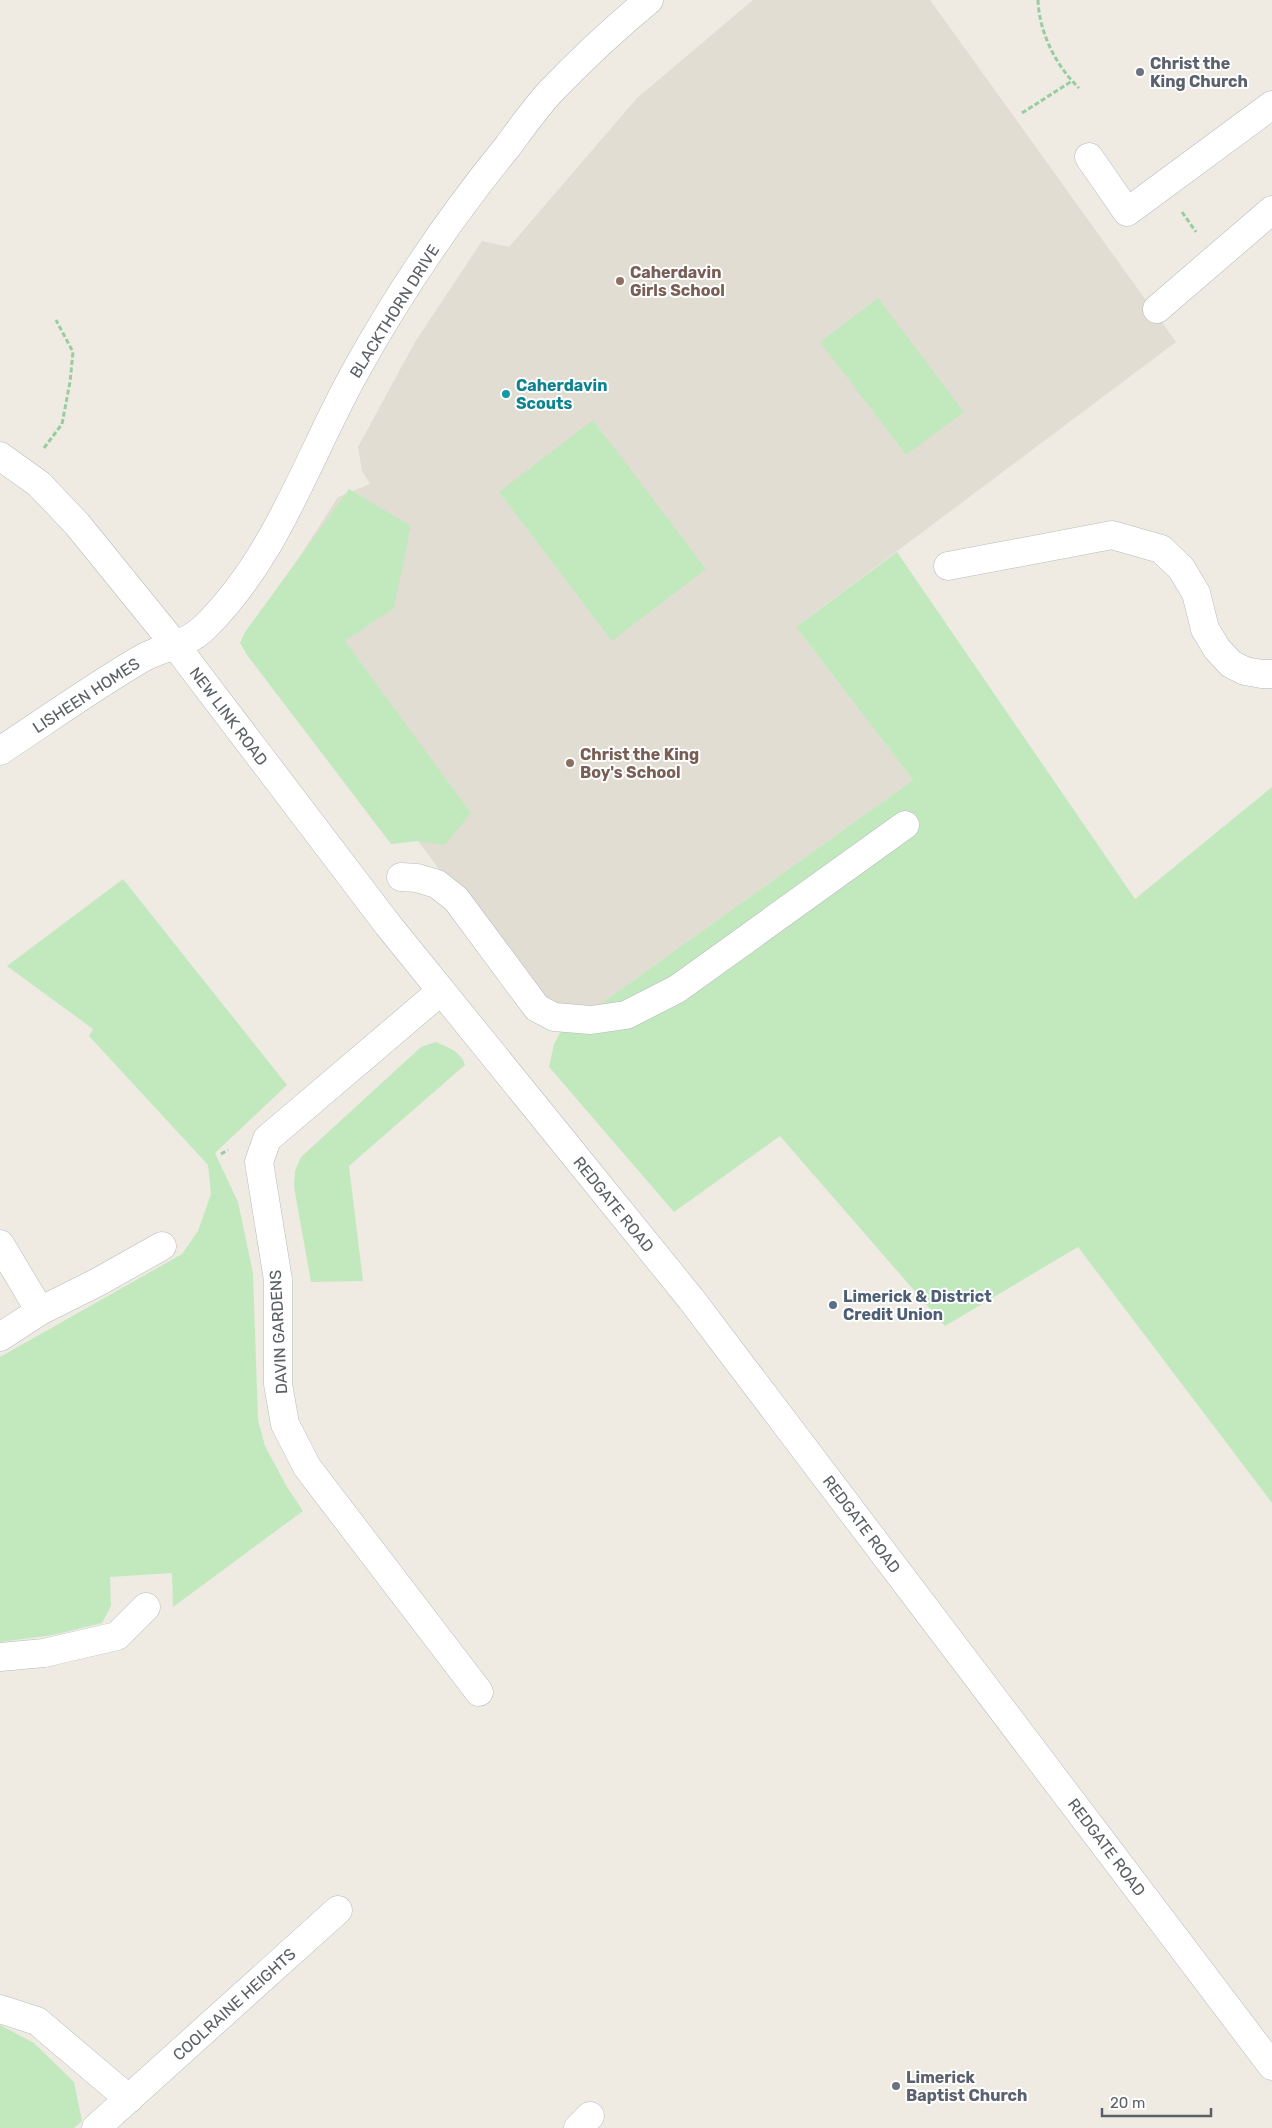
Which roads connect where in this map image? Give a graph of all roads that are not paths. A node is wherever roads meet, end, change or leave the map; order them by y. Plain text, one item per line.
1 (650, 0) edge
2 (1272, 105) edge
3 (1089, 157) dead end
4 (1272, 210) edge
5 (1157, 310) dead end
6 (0, 456) edge
7 (948, 566) dead end
8 (176, 646) junction
9 (1272, 674) edge
10 (0, 751) edge
11 (905, 825) dead end
12 (401, 877) dead end
13 (441, 991) junction
14 (0, 1244) edge
15 (162, 1246) dead end
16 (40, 1311) junction
17 (0, 1337) edge
18 (146, 1607) dead end
19 (0, 1657) edge
20 (479, 1692) dead end
21 (338, 1910) dead end
22 (0, 2008) edge
23 (1272, 2066) edge
24 (130, 2100) junction
25 (96, 2128) edge

1 - 8 street, BLACKTHORN DRIVE
2 - 3 street
4 - 5 street
6 - 8 street, NEW LINK ROAD
7 - 9 street
8 - 10 street, LISHEEN HOMES
8 - 13 street, NEW LINK ROAD
11 - 12 street
13 - 20 street, DAVIN GARDENS
13 - 23 street, REDGATE ROAD
14 - 16 street
15 - 16 street
16 - 17 street
18 - 19 street
21 - 24 street, COOLRAINE HEIGHTS
22 - 24 street
24 - 25 street, COOLRAINE HEIGHTS

